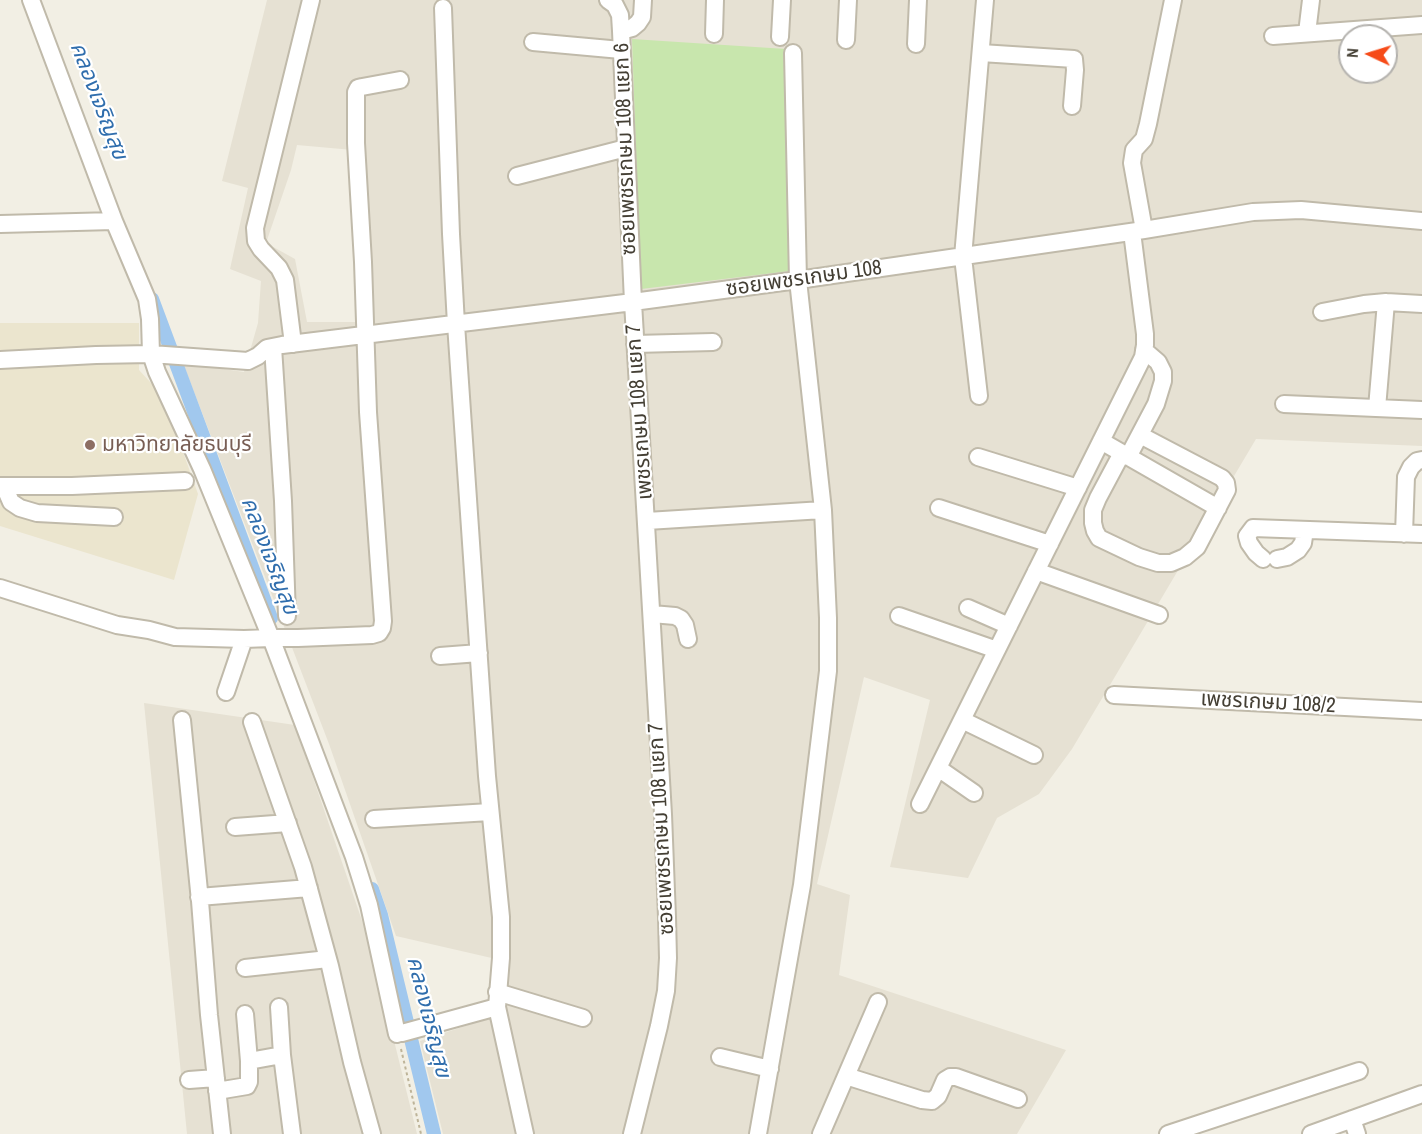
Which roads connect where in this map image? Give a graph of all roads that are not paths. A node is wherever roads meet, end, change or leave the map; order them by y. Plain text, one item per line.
1 (31, 0) edge
2 (311, 0) edge
3 (608, 0) edge
4 (643, 0) edge
5 (716, 0) edge
6 (782, 0) edge
7 (848, 0) edge
8 (918, 0) edge
9 (985, 0) edge
10 (1173, 0) edge
11 (1311, 0) edge
12 (443, 8) dead end
13 (1422, 25) edge
14 (621, 31) junction
15 (1307, 33) junction
16 (714, 34) dead end
17 (1273, 36) dead end
18 (780, 37) dead end
19 (846, 40) dead end
20 (533, 42) dead end
21 (916, 44) dead end
22 (621, 50) junction
23 (793, 53) dead end
24 (981, 53) junction
25 (400, 80) dead end
26 (1072, 106) dead end
27 (626, 148) junction
28 (517, 176) dead end
29 (114, 221) junction
30 (1422, 221) edge
31 (0, 224) edge
32 (1138, 231) junction
33 (963, 257) junction
34 (798, 280) junction
35 (633, 302) junction
36 (1386, 302) junction
37 (1422, 304) edge
38 (1322, 312) dead end
39 (456, 324) junction
40 (365, 335) junction
41 (713, 342) dead end
42 (293, 344) junction
43 (635, 344) junction
44 (273, 347) junction
45 (1144, 350) junction
46 (154, 354) junction
47 (0, 360) edge
48 (979, 396) dead end
49 (1284, 404) dead end
50 (1377, 408) junction
51 (1422, 410) edge
52 (1140, 435) junction
53 (1101, 441) junction
54 (1125, 455) junction
55 (978, 457) dead end
56 (1422, 460) edge
57 (185, 481) dead end
58 (2, 486) edge
59 (1077, 489) junction
60 (939, 508) dead end
61 (1218, 508) junction
62 (823, 510) junction
63 (114, 517) dead end
64 (647, 521) junction
65 (1305, 530) junction
66 (1404, 534) junction
67 (1422, 534) edge
68 (1050, 544) junction
69 (1036, 571) junction
70 (0, 588) edge
71 (968, 608) dead end
72 (652, 614) junction
73 (1159, 615) dead end
74 (287, 616) dead end
75 (899, 616) dead end
76 (1009, 626) junction
77 (274, 638) junction
78 (244, 639) junction
79 (687, 639) dead end
80 (997, 650) junction
81 (479, 653) junction
82 (440, 656) dead end
83 (226, 692) dead end
84 (1114, 695) dead end
85 (1422, 711) edge
86 (182, 720) dead end
87 (962, 720) junction
88 (252, 722) dead end
89 (1034, 755) dead end
90 (938, 768) junction
91 (974, 793) dead end
92 (920, 804) dead end
93 (490, 812) junction
94 (374, 819) dead end
95 (288, 823) junction
96 (235, 827) dead end
97 (309, 888) junction
98 (199, 897) junction
99 (328, 959) junction
100 (245, 968) dead end
101 (497, 1000) junction
102 (878, 1002) dead end
103 (279, 1007) dead end
104 (245, 1014) dead end
105 (583, 1018) dead end
106 (282, 1055) junction
107 (720, 1057) dead end
108 (249, 1061) junction
109 (770, 1069) junction
110 (1359, 1071) dead end
111 (846, 1076) junction
112 (189, 1080) dead end
113 (216, 1084) junction
114 (1422, 1094) edge
115 (1018, 1099) dead end
116 (1355, 1126) edge
117 (222, 1134) edge
118 (292, 1134) edge
119 (372, 1134) edge
120 (525, 1134) edge
121 (632, 1134) edge
122 (758, 1134) edge
123 (821, 1134) edge
124 (1168, 1134) edge
125 (1311, 1134) edge

1 - 29 street
2 - 42 street
3 - 14 street, ซอยเพชรเกษม 108 แยก 6
4 - 14 street
5 - 16 street
6 - 18 street
7 - 19 street
8 - 21 street
9 - 24 street
10 - 32 street
11 - 15 street
12 - 39 street
13 - 15 street
14 - 22 street, ซอยเพชรเกษม 108 แยก 6
15 - 17 street
20 - 22 street
22 - 27 street, ซอยเพชรเกษม 108 แยก 6
23 - 34 street
24 - 26 street
24 - 33 street
25 - 40 street
27 - 28 street
27 - 35 street, ซอยเพชรเกษม 108 แยก 6
29 - 31 street
29 - 46 street
30 - 32 street, ซอยเพชรเกษม 108
32 - 33 street, ซอยเพชรเกษม 108
32 - 45 street
33 - 34 street, ซอยเพชรเกษม 108
33 - 48 street
34 - 35 street, ซอยเพชรเกษม 108
34 - 62 street
35 - 39 street, ซอยเพชรเกษม 108
35 - 43 street, เพชรเกษม 108 แยก 7
36 - 37 street
36 - 38 street
36 - 50 street
39 - 40 street, ซอยเพชรเกษม 108
39 - 81 street
40 - 42 street, ซอยเพชรเกษม 108
40 - 77 street
41 - 43 street
42 - 44 street, ซอยเพชรเกษม 108
43 - 64 street, เพชรเกษม 108 แยก 7
44 - 46 street, ซอยเพชรเกษม 108
44 - 74 street
45 - 52 street
45 - 53 street
46 - 47 street, ซอยเพชรเกษม 108
46 - 77 street
49 - 50 street
50 - 51 street
52 - 54 street
52 - 61 street
53 - 54 street
53 - 59 street
54 - 61 street
54 - 61 street
55 - 59 street
56 - 66 street
57 - 58 street
58 - 63 street
59 - 68 street
60 - 68 street
62 - 64 street
62 - 109 street
64 - 72 street, ซอยเพชรเกษม 108 แยก 7
65 - 65 street
65 - 66 street
66 - 67 street
68 - 69 street
69 - 73 street
69 - 76 street
70 - 78 street
71 - 76 street
72 - 79 street
72 - 121 street, ซอยเพชรเกษม 108 แยก 7
75 - 80 street
76 - 80 street
77 - 78 street
77 - 101 street
78 - 83 street
80 - 87 street
81 - 82 street
81 - 93 street
84 - 85 street, เพชรเกษม 108/2
86 - 98 street
87 - 89 street
87 - 90 street
88 - 95 street
90 - 91 street
90 - 92 street
93 - 94 street
93 - 101 street
95 - 96 street
95 - 97 street
97 - 98 street
97 - 99 street
98 - 113 street
99 - 100 street
99 - 119 street
101 - 105 street
101 - 120 street
102 - 111 street
103 - 106 street
104 - 108 street
106 - 108 street
106 - 118 street
107 - 109 street
108 - 113 street
109 - 122 street
110 - 124 street
111 - 115 street
111 - 123 street
112 - 113 street
113 - 117 street
114 - 116 street
116 - 125 street

